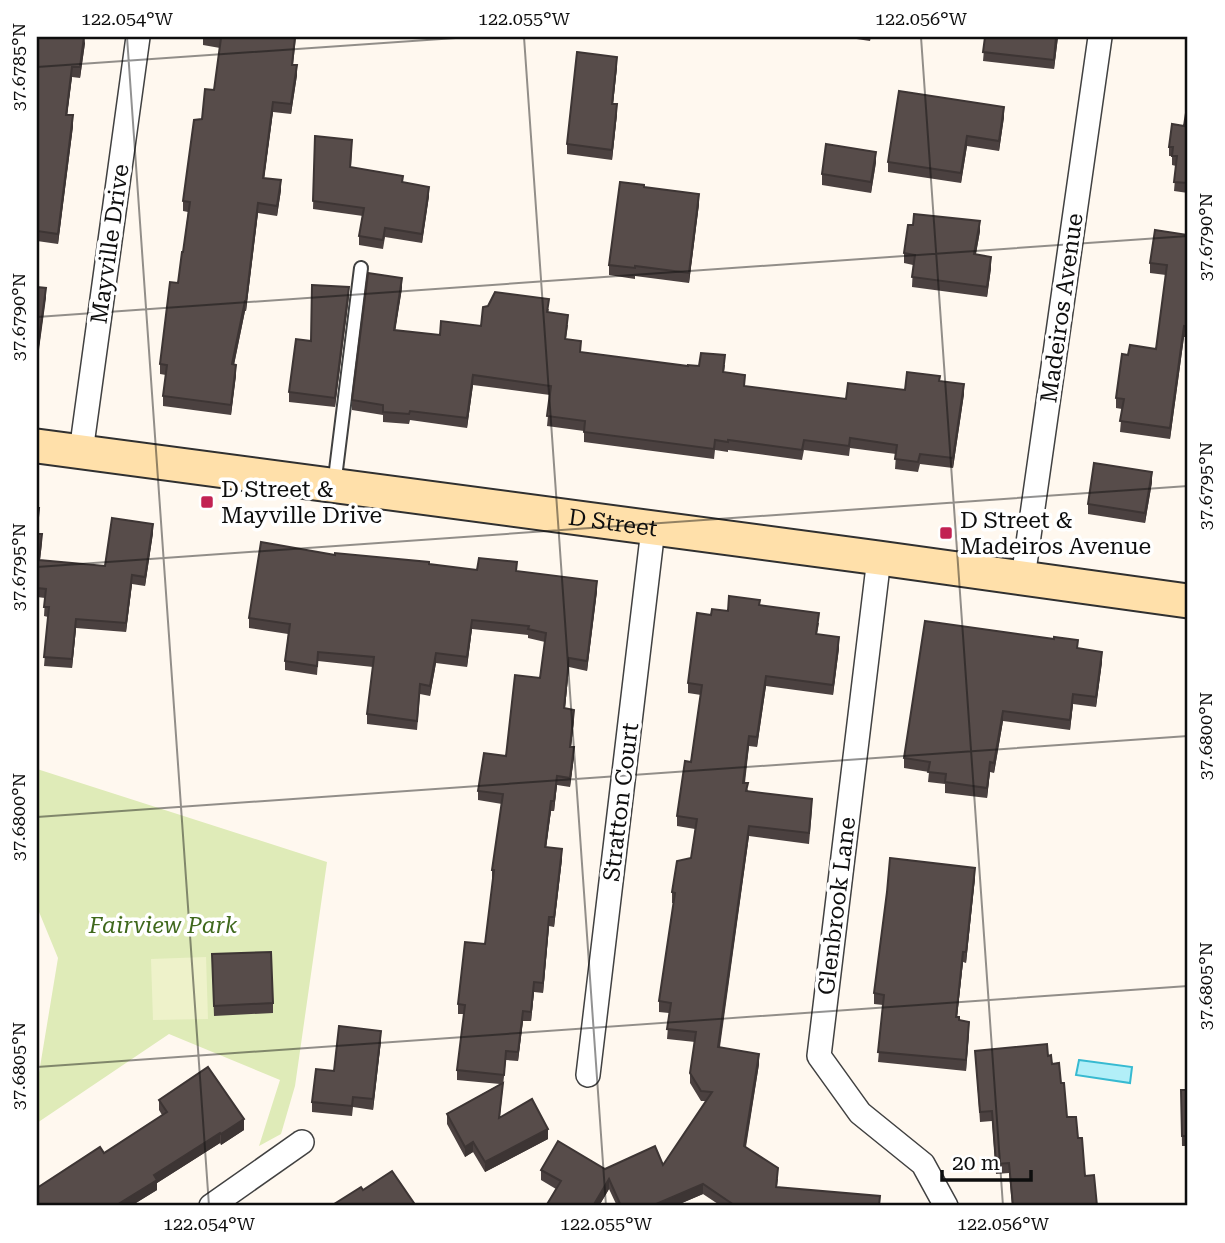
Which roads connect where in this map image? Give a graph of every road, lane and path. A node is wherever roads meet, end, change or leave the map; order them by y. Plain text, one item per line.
1 (138, 37) edge
2 (1100, 37) edge
3 (361, 268) dead end
4 (37, 446) edge
5 (81, 452) junction
6 (334, 486) junction
7 (653, 529) junction
8 (879, 558) junction
9 (1023, 578) junction
10 (1188, 601) edge
11 (588, 1075) dead end
12 (302, 1142) dead end
13 (211, 1206) edge
14 (946, 1206) edge

1 - 5 street, Mayville Drive
2 - 9 street, Madeiros Avenue
3 - 6 lane
4 - 5 main road, D Street
5 - 6 main road, D Street
6 - 7 main road, D Street
7 - 8 main road, D Street
7 - 11 street, Stratton Court
8 - 9 main road, D Street
8 - 14 street, Glenbrook Lane
9 - 10 main road, D Street
12 - 13 street

